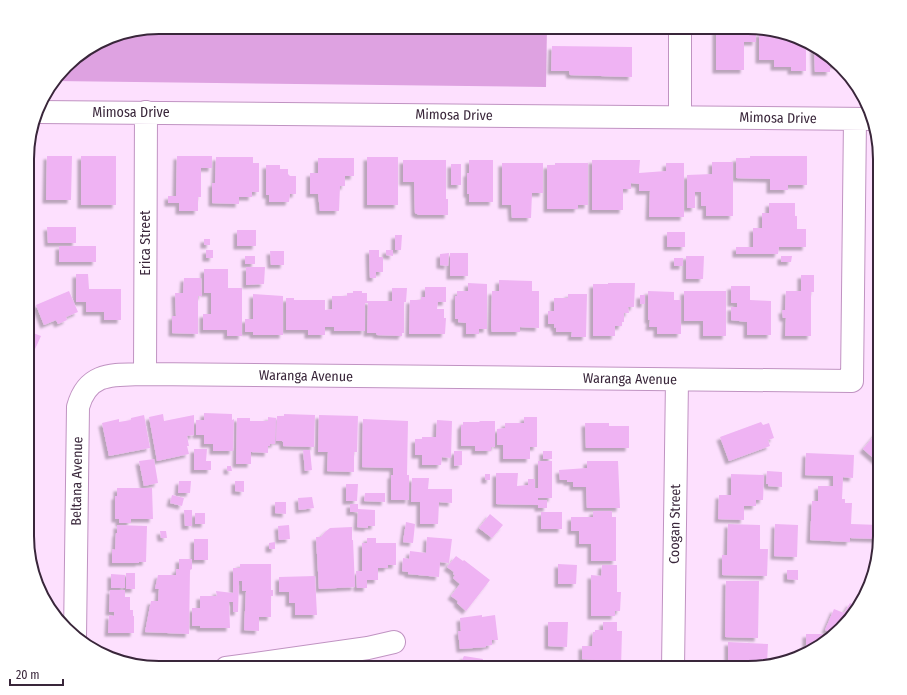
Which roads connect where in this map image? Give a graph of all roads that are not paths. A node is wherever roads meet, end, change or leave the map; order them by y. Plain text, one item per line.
1 (680, 34) edge
2 (44, 112) edge
3 (146, 112) junction
4 (680, 117) junction
5 (863, 119) edge
6 (145, 374) junction
7 (677, 380) junction
8 (75, 628) edge
9 (394, 642) dead end
10 (276, 661) edge
11 (673, 661) edge

1 - 4 street
2 - 3 street, Mimosa Drive
3 - 4 street, Mimosa Drive
3 - 6 street, Erica Street
4 - 5 street, Mimosa Drive
5 - 7 street, Waranga Avenue
6 - 7 street, Waranga Avenue
6 - 8 street, Beltana Avenue
7 - 11 street, Coogan Street
9 - 10 street

